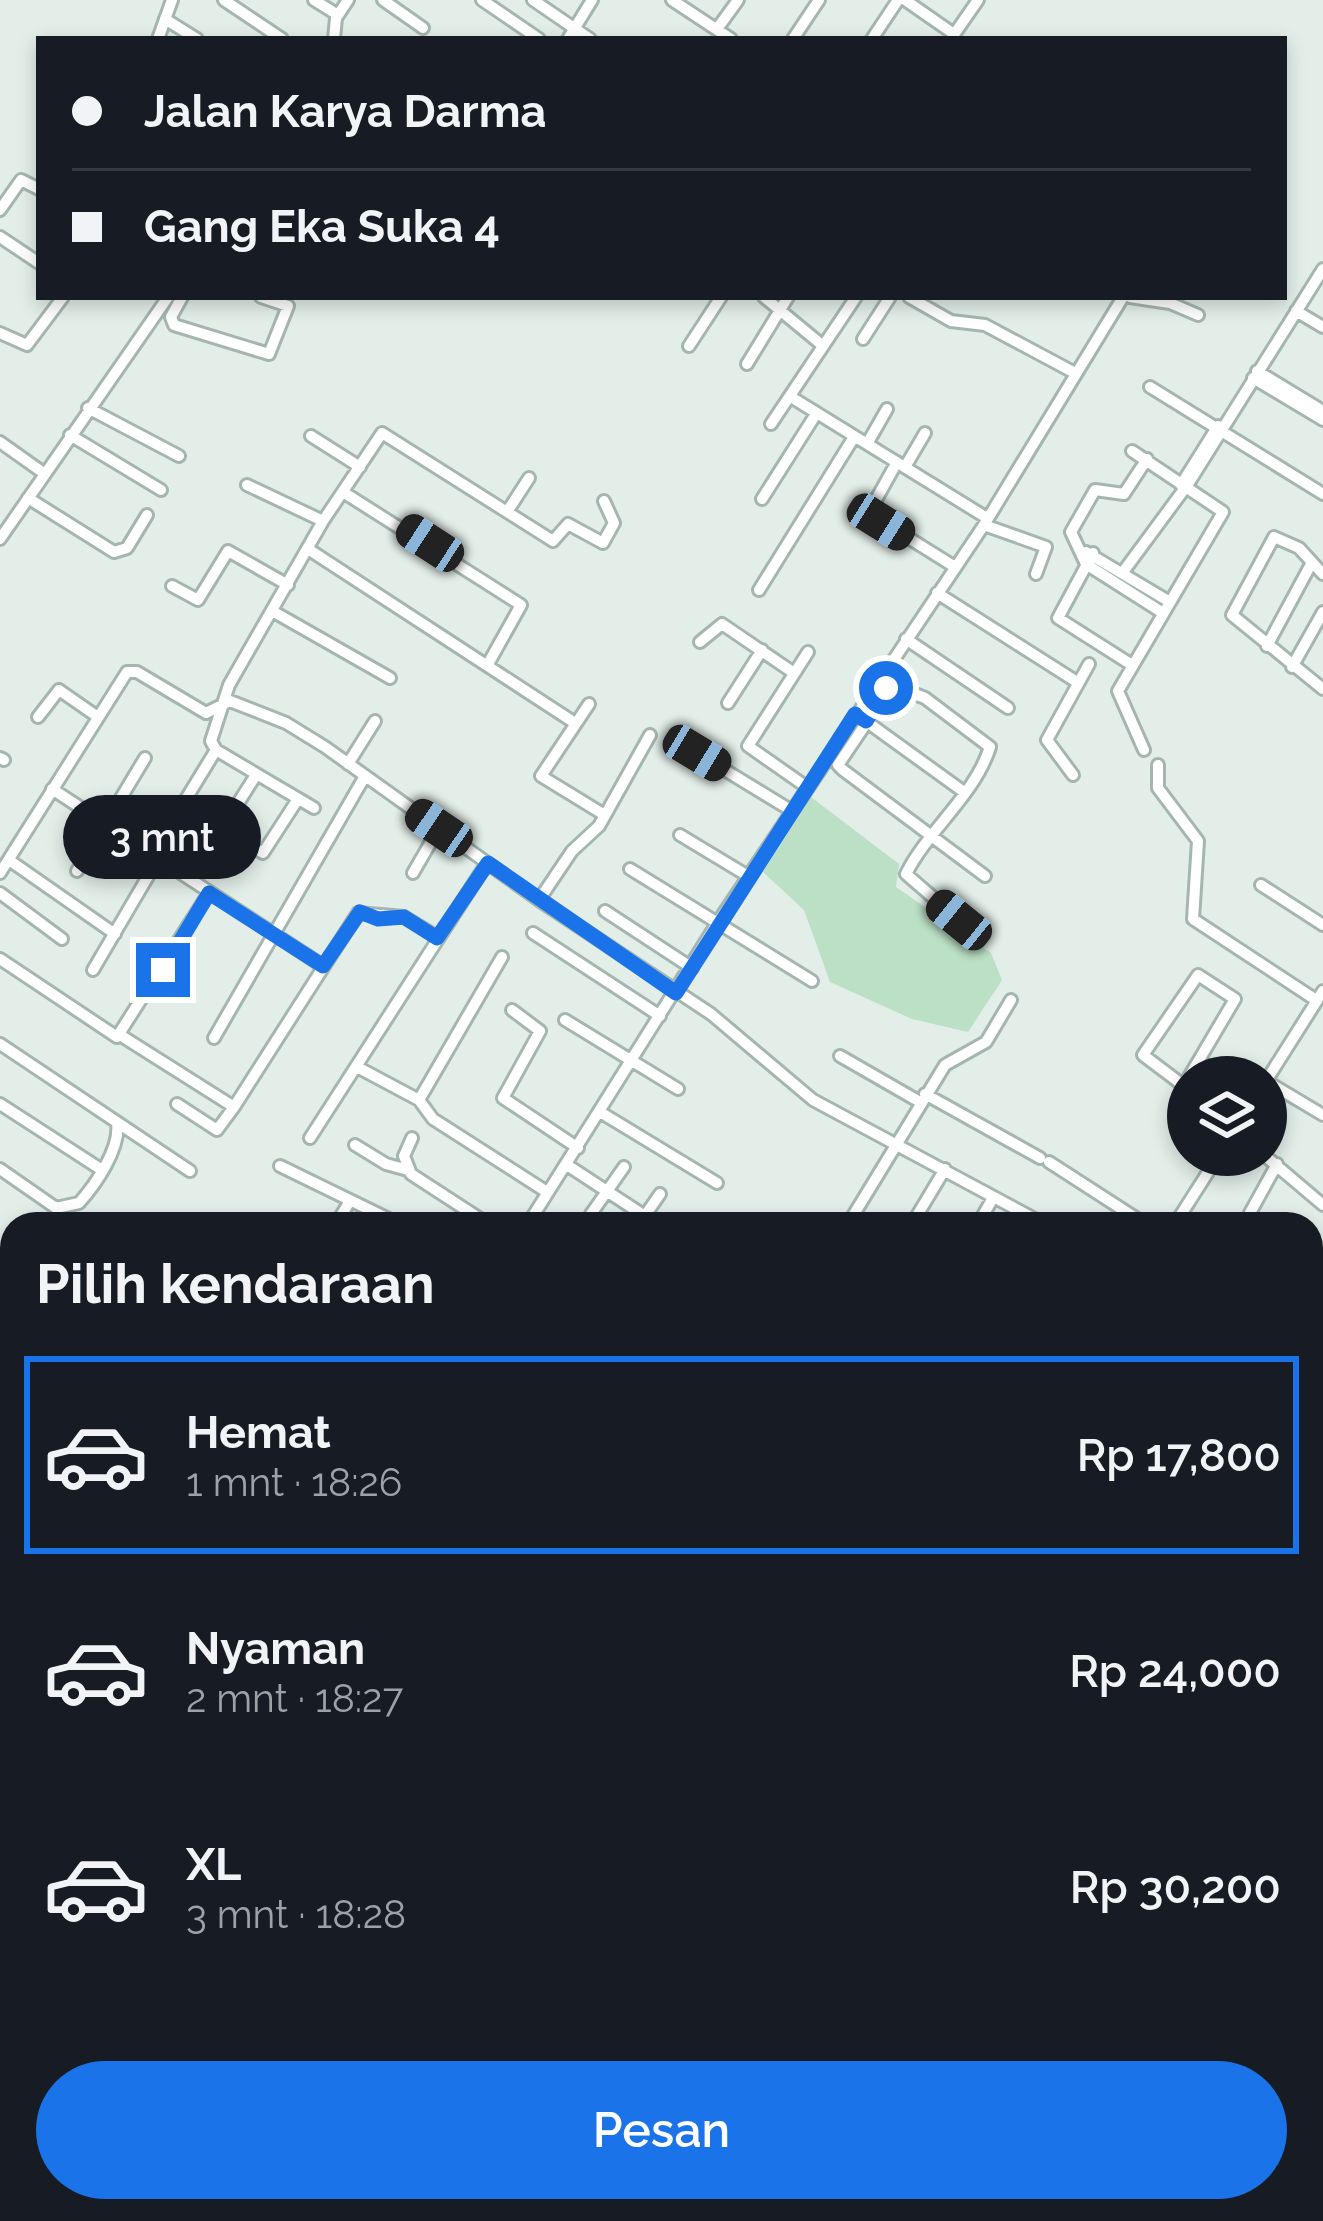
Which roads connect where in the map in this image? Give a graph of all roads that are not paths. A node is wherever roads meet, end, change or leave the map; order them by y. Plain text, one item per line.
1 (172, 0) edge
2 (224, 0) edge
3 (314, 0) edge
4 (348, 0) edge
5 (383, 0) edge
6 (482, 0) edge
7 (533, 0) edge
8 (592, 0) edge
9 (672, 0) edge
10 (738, 0) edge
11 (819, 0) edge
12 (878, 0) edge
13 (978, 0) edge
14 (899, 3) edge
15 (338, 15) junction
16 (165, 19) junction
17 (423, 28) dead end
18 (717, 29) junction
19 (571, 34) edge
20 (159, 36) edge
21 (192, 36) edge
22 (278, 36) edge
23 (334, 36) edge
24 (535, 36) edge
25 (727, 36) edge
26 (795, 36) edge
27 (874, 36) edge
28 (951, 36) edge
29 (954, 36) edge
30 (36, 187) edge
31 (0, 210) edge
32 (0, 237) edge
33 (36, 261) edge
34 (1323, 268) edge
35 (61, 300) edge
36 (166, 300) edge
37 (180, 300) edge
38 (270, 300) edge
39 (719, 300) edge
40 (768, 300) edge
41 (786, 300) edge
42 (854, 300) edge
43 (888, 300) edge
44 (914, 300) edge
45 (1124, 300) edge
46 (1148, 300) edge
47 (780, 309) junction
48 (1297, 311) junction
49 (1198, 314) dead end
50 (1323, 327) edge
51 (0, 333) edge
52 (863, 339) dead end
53 (822, 345) junction
54 (688, 346) dead end
55 (747, 364) dead end
56 (1076, 373) junction
57 (1255, 375) junction
58 (1150, 387) dead end
59 (791, 397) junction
60 (88, 408) junction
61 (887, 410) dead end
62 (816, 414) junction
63 (1323, 415) edge
64 (771, 424) dead end
65 (1219, 428) junction
66 (925, 434) dead end
67 (70, 435) junction
68 (311, 436) dead end
69 (854, 437) junction
70 (0, 442) edge
71 (867, 445) junction
72 (1132, 451) dead end
73 (178, 456) dead end
74 (1147, 459) junction
75 (901, 464) junction
76 (360, 466) junction
77 (45, 474) junction
78 (529, 478) dead end
79 (1184, 484) junction
80 (247, 485) dead end
81 (161, 490) dead end
82 (344, 492) junction
83 (1323, 494) edge
84 (28, 498) junction
85 (762, 499) dead end
86 (604, 501) dead end
87 (507, 512) junction
88 (147, 515) dead end
89 (323, 521) junction
90 (985, 522) junction
91 (1, 533) edge
92 (308, 549) junction
93 (1086, 556) junction
94 (1310, 566) junction
95 (955, 567) junction
96 (1123, 572) junction
97 (1036, 574) dead end
98 (1323, 574) edge
99 (288, 585) junction
100 (172, 586) dead end
101 (759, 590) dead end
102 (937, 593) junction
103 (1167, 607) junction
104 (274, 612) junction
105 (1323, 612) edge
106 (907, 639) junction
107 (700, 642) dead end
108 (1267, 646) junction
109 (762, 650) junction
110 (808, 652) dead end
111 (488, 664) junction
112 (1089, 664) dead end
113 (1132, 664) junction
114 (1292, 667) junction
115 (794, 673) junction
116 (390, 678) dead end
117 (1077, 682) junction
118 (1323, 689) edge
119 (728, 703) dead end
120 (222, 704) junction
121 (589, 704) dead end
122 (1008, 707) dead end
123 (95, 715) junction
124 (860, 717) junction
125 (38, 718) dead end
126 (375, 722) dead end
127 (575, 722) junction
128 (650, 735) dead end
129 (216, 750) junction
130 (1144, 750) dead end
131 (697, 753) dead end
132 (145, 758) dead end
133 (348, 764) junction
134 (1157, 765) dead end
135 (256, 775) junction
136 (365, 776) junction
137 (1073, 776) dead end
138 (808, 788) junction
139 (52, 789) junction
140 (964, 792) junction
141 (298, 799) junction
142 (314, 808) dead end
143 (792, 811) junction
144 (602, 814) junction
145 (105, 826) junction
146 (439, 828) junction
147 (221, 830) junction
148 (680, 835) dead end
149 (933, 837) junction
150 (9, 860) junction
151 (157, 861) junction
152 (488, 863) junction
153 (630, 869) dead end
154 (77, 871) dead end
155 (0, 872) edge
156 (413, 873) dead end
157 (748, 876) junction
158 (985, 876) dead end
159 (1262, 885) dead end
160 (0, 893) edge
161 (209, 893) junction
162 (539, 900) junction
163 (605, 910) dead end
164 (959, 920) dead end
165 (718, 922) junction
166 (1323, 925) edge
167 (533, 933) dead end
168 (115, 934) junction
169 (273, 937) junction
170 (437, 938) junction
171 (62, 939) dead end
172 (502, 957) dead end
173 (0, 959) edge
174 (323, 966) junction
175 (692, 968) junction
176 (94, 970) dead end
177 (812, 981) dead end
178 (676, 993) junction
179 (1320, 995) edge
180 (1011, 1000) dead end
181 (512, 1010) dead end
182 (660, 1016) junction
183 (565, 1020) dead end
184 (120, 1035) junction
185 (214, 1038) dead end
186 (0, 1044) edge
187 (840, 1056) dead end
188 (1282, 1056) edge
189 (632, 1059) junction
190 (359, 1068) junction
191 (1187, 1083) edge
192 (678, 1089) dead end
193 (1287, 1094) edge
194 (923, 1098) junction
195 (419, 1100) junction
196 (0, 1104) edge
197 (177, 1104) dead end
198 (234, 1107) junction
199 (600, 1112) junction
200 (1323, 1115) edge
201 (117, 1122) junction
202 (310, 1138) dead end
203 (412, 1138) dead end
204 (355, 1145) dead end
205 (894, 1146) junction
206 (578, 1148) junction
207 (567, 1165) junction
208 (280, 1166) dead end
209 (624, 1168) dead end
210 (945, 1168) junction
211 (0, 1169) edge
212 (408, 1169) junction
213 (102, 1170) junction
214 (190, 1171) dead end
215 (1287, 1174) edge
216 (1206, 1176) edge
217 (1270, 1176) edge
218 (717, 1183) dead end
219 (607, 1190) junction
220 (548, 1192) junction
221 (660, 1194) dead end
222 (993, 1198) junction
223 (350, 1201) junction
224 (1323, 1205) edge
225 (343, 1212) edge
226 (373, 1212) edge
227 (471, 1212) edge
228 (536, 1212) edge
229 (592, 1212) edge
230 (633, 1212) edge
231 (648, 1212) edge
232 (858, 1212) edge
233 (919, 1212) edge
234 (985, 1212) edge
235 (1020, 1212) edge
236 (1126, 1212) edge
237 (1183, 1212) edge
238 (1251, 1212) edge

1 - 16 street
2 - 22 street
3 - 15 street
4 - 15 street
5 - 17 street
6 - 24 street
7 - 19 street
8 - 19 street
9 - 18 street
10 - 18 street
11 - 26 street
12 - 14 street
13 - 29 street
14 - 27 street
14 - 28 street
15 - 23 street
16 - 20 street
16 - 21 street
18 - 25 street
30 - 31 street
32 - 33 street
34 - 48 street
35 - 51 street
36 - 60 street
37 - 38 street
39 - 54 street
40 - 47 street
41 - 47 street
42 - 53 street
43 - 52 street
44 - 56 street
45 - 56 street
46 - 49 street
47 - 53 street
47 - 55 street
48 - 50 street
48 - 57 street
53 - 59 street
56 - 90 street
57 - 63 street
57 - 65 street
58 - 65 street
59 - 62 street
59 - 64 street
60 - 67 street
60 - 73 street
61 - 71 street
62 - 69 street
62 - 85 street
65 - 79 street
65 - 83 street
66 - 75 street
67 - 77 street
67 - 81 street
68 - 76 street
69 - 71 street
69 - 101 street
70 - 77 street
71 - 75 street
72 - 74 street
74 - 79 street
74 - 93 street
75 - 90 street
75 - 95 street
76 - 82 street
76 - 87 street
77 - 84 street
78 - 87 street
79 - 96 street
79 - 103 street
80 - 89 street
82 - 89 street
82 - 111 street
84 - 88 street
84 - 91 street
86 - 87 street
89 - 92 street
90 - 95 street
90 - 97 street
92 - 99 street
92 - 111 street
93 - 96 street
93 - 103 street
93 - 113 street
94 - 98 street
94 - 108 street
94 - 108 street
95 - 102 street
96 - 103 street
99 - 100 street
99 - 104 street
102 - 106 street
102 - 117 street
103 - 113 street
104 - 116 street
104 - 120 street
105 - 114 street
106 - 122 street
106 - 124 street
107 - 109 street
108 - 114 street
109 - 115 street
109 - 119 street
110 - 115 street
111 - 127 street
112 - 117 street
113 - 130 street
114 - 118 street
115 - 138 street
117 - 137 street
120 - 123 street
120 - 129 street
120 - 133 street
121 - 127 street
123 - 125 street
123 - 139 street
124 - 138 street
124 - 140 street
124 - 140 street
124 - 149 street
126 - 133 street
127 - 144 street
128 - 144 street
129 - 135 street
129 - 147 street
131 - 143 street
132 - 145 street
133 - 136 street
134 - 179 street
135 - 141 street
135 - 147 street
136 - 146 street
136 - 169 street
138 - 143 street
139 - 145 street
139 - 150 street
140 - 149 street
141 - 142 street
141 - 147 street
143 - 157 street
144 - 162 street
145 - 151 street
145 - 154 street
146 - 152 street
146 - 156 street
148 - 157 street
149 - 158 street
149 - 164 street
150 - 155 street
150 - 168 street
151 - 161 street
151 - 168 street
152 - 162 street
152 - 170 street
153 - 165 street
157 - 165 street
159 - 166 street
160 - 171 street
161 - 169 street
161 - 184 street
162 - 178 street
163 - 175 street
165 - 175 street
165 - 177 street
167 - 182 street
168 - 176 street
169 - 174 street
169 - 185 street
170 - 174 street
170 - 190 street
172 - 195 street
173 - 184 street
174 - 198 street
175 - 178 street
178 - 182 street
178 - 205 street
179 - 188 street
180 - 194 street
181 - 206 street
182 - 189 street
183 - 189 street
184 - 198 street
186 - 201 street
187 - 194 street
189 - 192 street
189 - 199 street
190 - 195 street
190 - 202 street
191 - 191 street
193 - 200 street
194 - 205 street
194 - 236 street
195 - 220 street
196 - 213 street
197 - 198 street
199 - 206 street
199 - 218 street
201 - 213 street
201 - 214 street
203 - 212 street
204 - 212 street
205 - 210 street
205 - 232 street
206 - 207 street
207 - 219 street
207 - 220 street
208 - 223 street
209 - 219 street
210 - 222 street
210 - 233 street
211 - 213 street
212 - 227 street
215 - 224 street
216 - 237 street
217 - 238 street
219 - 229 street
219 - 230 street
220 - 228 street
221 - 231 street
222 - 234 street
222 - 235 street
223 - 225 street
223 - 226 street

